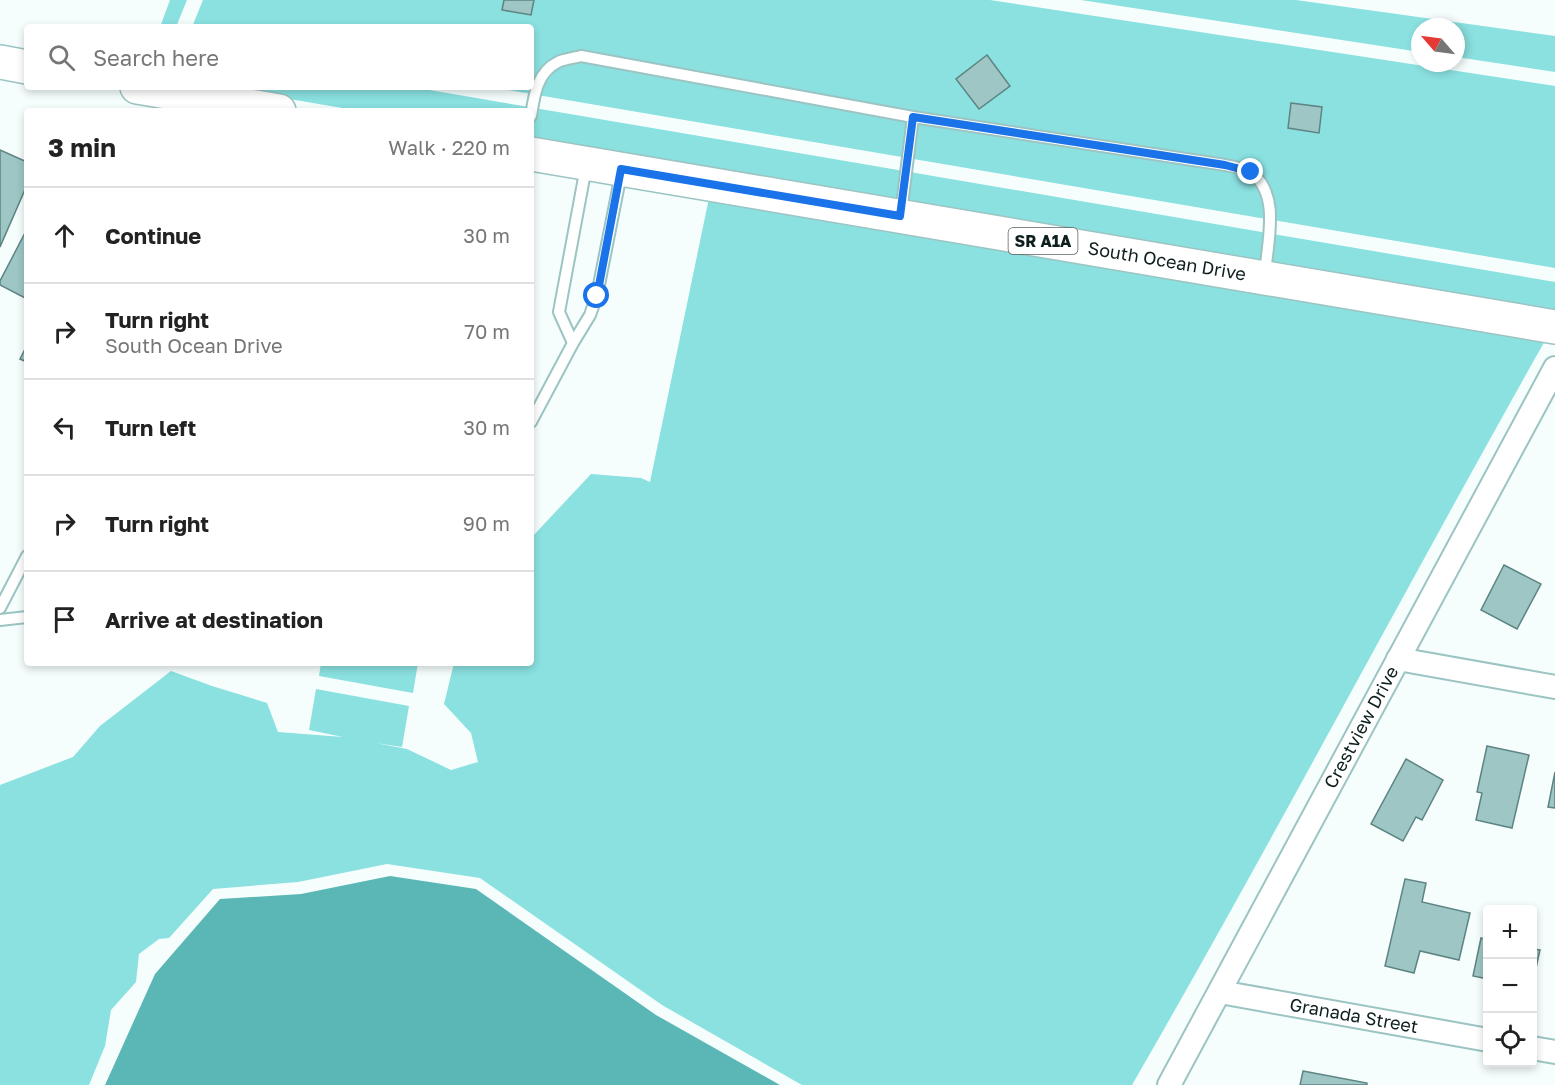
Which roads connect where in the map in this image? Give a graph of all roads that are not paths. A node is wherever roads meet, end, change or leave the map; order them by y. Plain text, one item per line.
1 (0, 62) edge
2 (24, 66) edge
3 (155, 90) edge
4 (261, 108) edge
5 (532, 108) edge
6 (913, 117) junction
7 (534, 154) edge
8 (587, 163) junction
9 (621, 169) junction
10 (900, 216) junction
11 (1264, 278) junction
12 (1555, 327) edge
13 (573, 343) junction
14 (1555, 368) edge
15 (534, 416) edge
16 (24, 561) edge
17 (0, 608) edge
18 (24, 617) edge
19 (0, 620) edge
20 (1398, 659) junction
21 (1555, 687) edge
22 (1220, 992) junction
23 (1483, 1039) edge
24 (1537, 1049) edge
25 (1555, 1052) edge
26 (1168, 1085) edge

1 - 2 main road
3 - 4 main road
5 - 6 lane
6 - 10 lane
6 - 11 lane
7 - 8 main road, South Ocean Drive / SR A1A
8 - 9 main road, South Ocean Drive / SR A1A
8 - 13 lane
9 - 10 main road, South Ocean Drive / SR A1A
9 - 13 lane
10 - 11 main road, South Ocean Drive / SR A1A
11 - 12 main road, South Ocean Drive / SR A1A
13 - 15 lane
14 - 20 street, Crestview Drive
16 - 17 lane
18 - 19 lane
20 - 21 street
20 - 22 street, Crestview Drive
22 - 23 street, Granada Street
22 - 26 street, Crestview Drive
24 - 25 street

